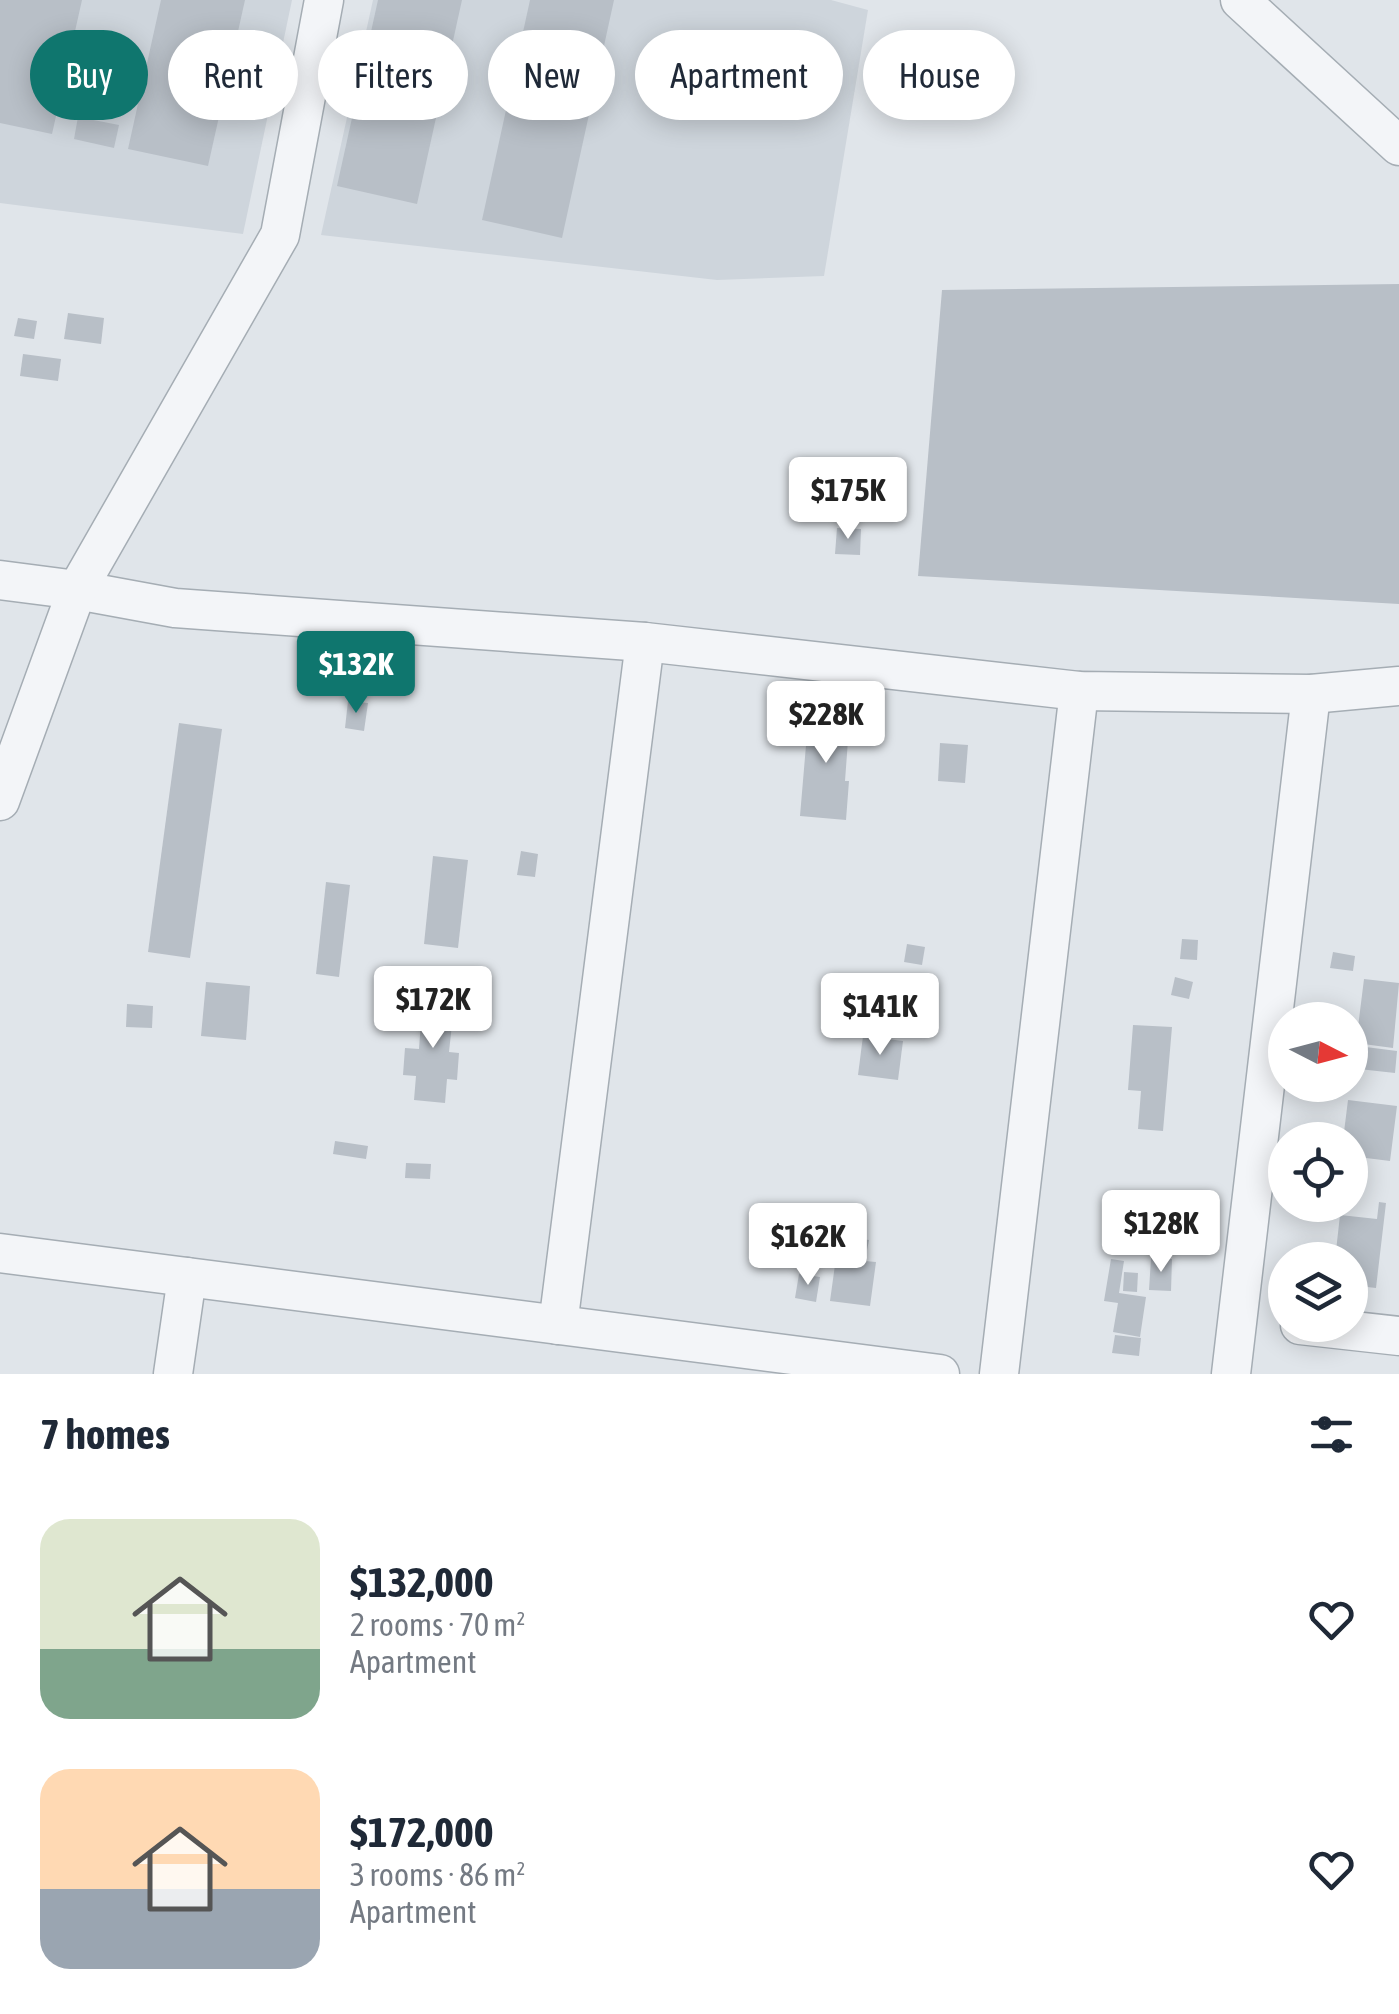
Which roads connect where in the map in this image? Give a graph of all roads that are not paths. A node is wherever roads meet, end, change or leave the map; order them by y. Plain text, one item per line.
1 (324, 0) edge
2 (1240, 0) edge
3 (1399, 146) edge
4 (0, 580) edge
5 (77, 590) junction
6 (645, 642) junction
7 (1399, 686) edge
8 (1079, 690) junction
9 (1312, 694) junction
10 (0, 801) edge
11 (0, 1254) edge
12 (187, 1278) junction
13 (1238, 1318) junction
14 (1268, 1321) edge
15 (558, 1326) junction
16 (1368, 1333) edge
17 (1399, 1336) edge
18 (695, 1359) edge
19 (173, 1374) edge
20 (940, 1374) edge
21 (998, 1374) edge
22 (1231, 1374) edge

1 - 5 street
2 - 3 street
4 - 5 street
5 - 6 street
5 - 10 street
6 - 8 street
6 - 15 street
7 - 9 street
8 - 9 street
8 - 21 street
9 - 13 street
11 - 12 street
12 - 15 street
12 - 19 street
13 - 14 street
13 - 22 street
15 - 18 street
16 - 17 street
18 - 20 street

